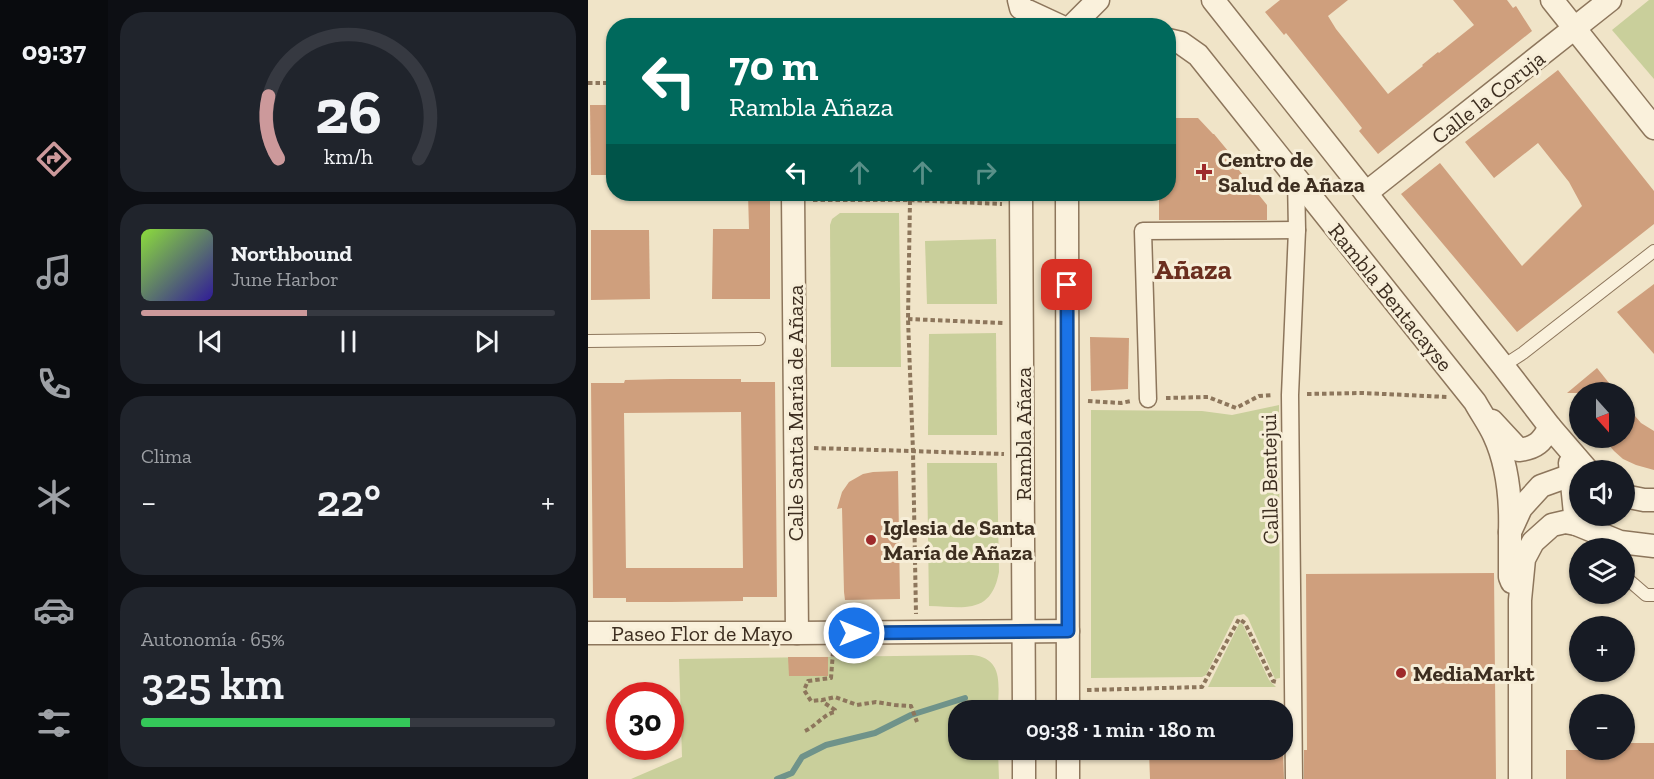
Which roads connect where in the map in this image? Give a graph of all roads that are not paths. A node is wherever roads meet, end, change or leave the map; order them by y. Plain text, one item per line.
1 (1098, 0) edge
2 (1552, 0) edge
3 (1610, 0) edge
4 (1221, 3) edge
5 (1020, 11) edge
6 (1039, 18) edge
7 (1080, 18) edge
8 (1574, 28) junction
9 (1176, 42) edge
10 (1654, 128) edge
11 (1296, 178) junction
12 (1366, 193) junction
13 (793, 201) edge
14 (1021, 201) edge
15 (1067, 201) edge
16 (1297, 230) junction
17 (1654, 251) edge
18 (759, 339) dead end
19 (588, 341) edge
20 (1503, 366) junction
21 (1472, 398) junction
22 (1148, 399) road end
23 (1550, 427) junction
24 (1574, 460) edge
25 (1569, 476) edge
26 (1635, 498) edge
27 (1654, 500) edge
28 (1569, 523) edge
29 (1580, 526) edge
30 (1509, 532) junction
31 (1606, 538) edge
32 (1635, 545) edge
33 (1654, 546) edge
34 (1635, 586) edge
35 (1654, 595) edge
36 (1520, 600) junction
37 (1068, 631) junction
38 (1024, 632) junction
39 (588, 633) edge
40 (797, 633) junction
41 (1024, 700) edge
42 (1068, 700) edge
43 (1024, 760) edge
44 (1068, 760) edge
45 (1024, 779) edge
46 (1068, 779) edge
47 (1294, 779) edge
48 (1520, 779) edge

1 - 7 street
2 - 8 street
3 - 8 street, Calle la Coruja
4 - 12 street, Rambla Bentacayse
5 - 6 street
8 - 10 street
8 - 12 street, Calle la Coruja
9 - 11 street, Rambla Bentacayse
11 - 16 street, Calle Bentejui
11 - 21 street, Rambla Bentacayse
12 - 20 street, Rambla Bentacayse
13 - 40 street, Calle Santa María de Añaza
14 - 38 street, Rambla Añaza
15 - 37 street, Rambla Añaza
16 - 22 street
16 - 47 street, Calle Bentejui
17 - 20 lane
18 - 19 lane
20 - 23 street, Rambla Bentacayse
21 - 23 street
21 - 30 street, Rambla Bentacayse
23 - 24 street, Rambla Bentacayse
25 - 30 street
26 - 27 street
28 - 36 street
29 - 31 street
30 - 36 street, Rambla Bentacayse
32 - 33 street
34 - 35 lane
36 - 48 street
37 - 38 street, Paseo Flor de Mayo
37 - 42 street, Rambla Añaza
38 - 40 street, Paseo Flor de Mayo
38 - 41 street, Rambla Añaza
39 - 40 street, Paseo Flor de Mayo
43 - 45 street
44 - 46 street

